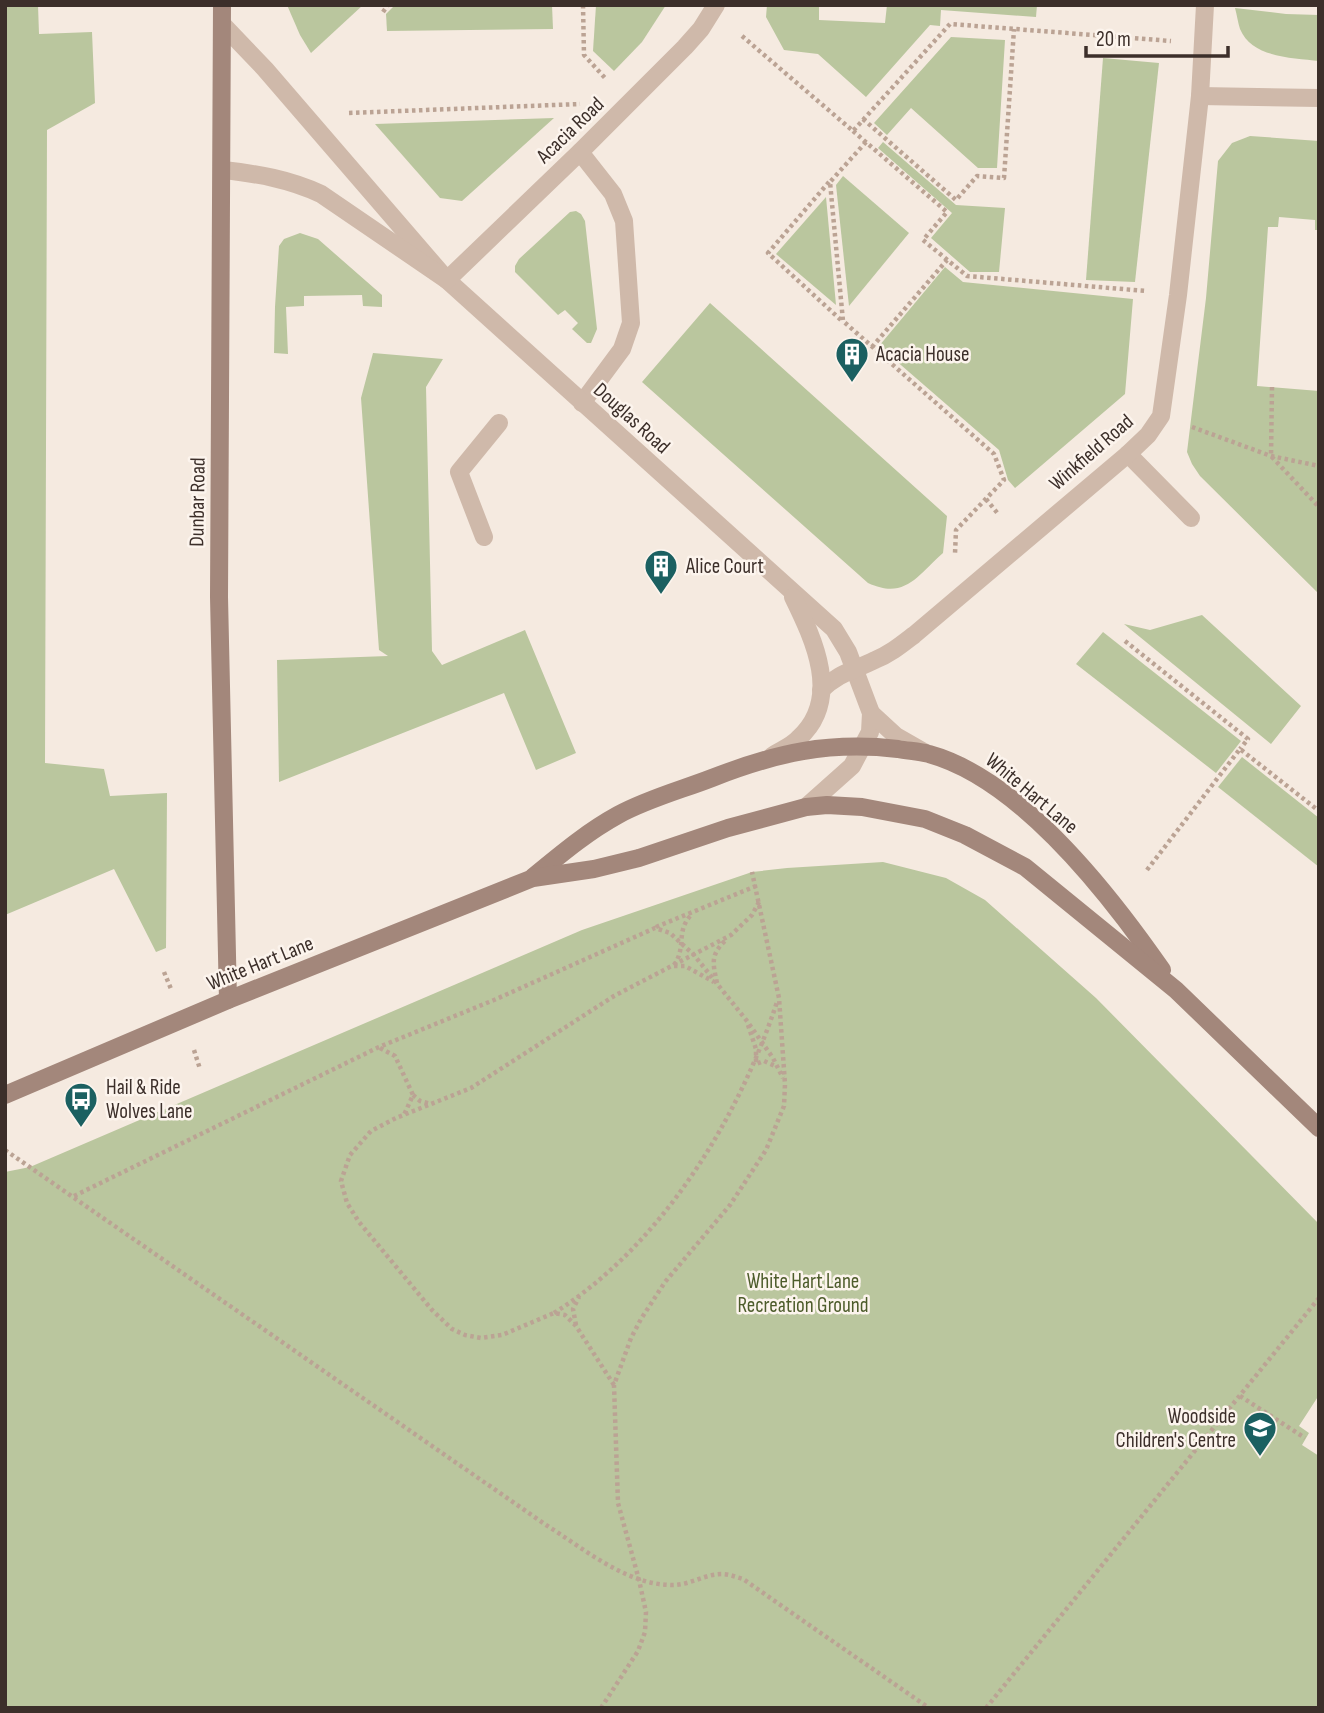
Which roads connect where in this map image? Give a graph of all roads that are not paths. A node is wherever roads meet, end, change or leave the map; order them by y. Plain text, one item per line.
1 (222, 5) edge
2 (716, 5) edge
3 (1205, 5) edge
4 (222, 24) junction
5 (1200, 96) junction
6 (1319, 98) edge
7 (580, 152) junction
8 (223, 170) junction
9 (447, 280) junction
10 (582, 403) junction
11 (499, 423) dead end
12 (1128, 454) junction
13 (1191, 518) dead end
14 (484, 537) dead end
15 (789, 588) junction
16 (855, 668) junction
17 (821, 690) junction
18 (871, 713) junction
19 (864, 745) junction
20 (927, 753) junction
21 (769, 757) junction
22 (806, 807) junction
23 (533, 878) junction
24 (1176, 990) junction
25 (228, 1000) junction
26 (5, 1094) edge
27 (1319, 1128) edge

1 - 4 street, Dunbar Road
2 - 7 street, Acacia Road
3 - 5 street, Winkfield Road
4 - 8 street, Dunbar Road
4 - 9 street, Douglas Road
5 - 6 street
5 - 12 street, Winkfield Road
7 - 9 street, Acacia Road
7 - 10 street
8 - 9 street, Douglas Road
8 - 25 street, Dunbar Road
9 - 10 street, Douglas Road
10 - 15 street, Douglas Road
11 - 14 street
12 - 13 street
12 - 16 street, Winkfield Road
15 - 16 street, Douglas Road
15 - 17 street, Douglas Road
16 - 17 street, Winkfield Road
16 - 18 street, Douglas Road
17 - 21 street, Douglas Road
18 - 19 street
18 - 20 street
19 - 20 street, White Hart Lane
19 - 21 street, White Hart Lane
19 - 22 street
20 - 24 street, White Hart Lane
21 - 23 street, White Hart Lane
22 - 23 street, White Hart Lane
22 - 24 street, White Hart Lane
23 - 25 street, White Hart Lane
24 - 27 street, White Hart Lane
25 - 26 street, White Hart Lane

